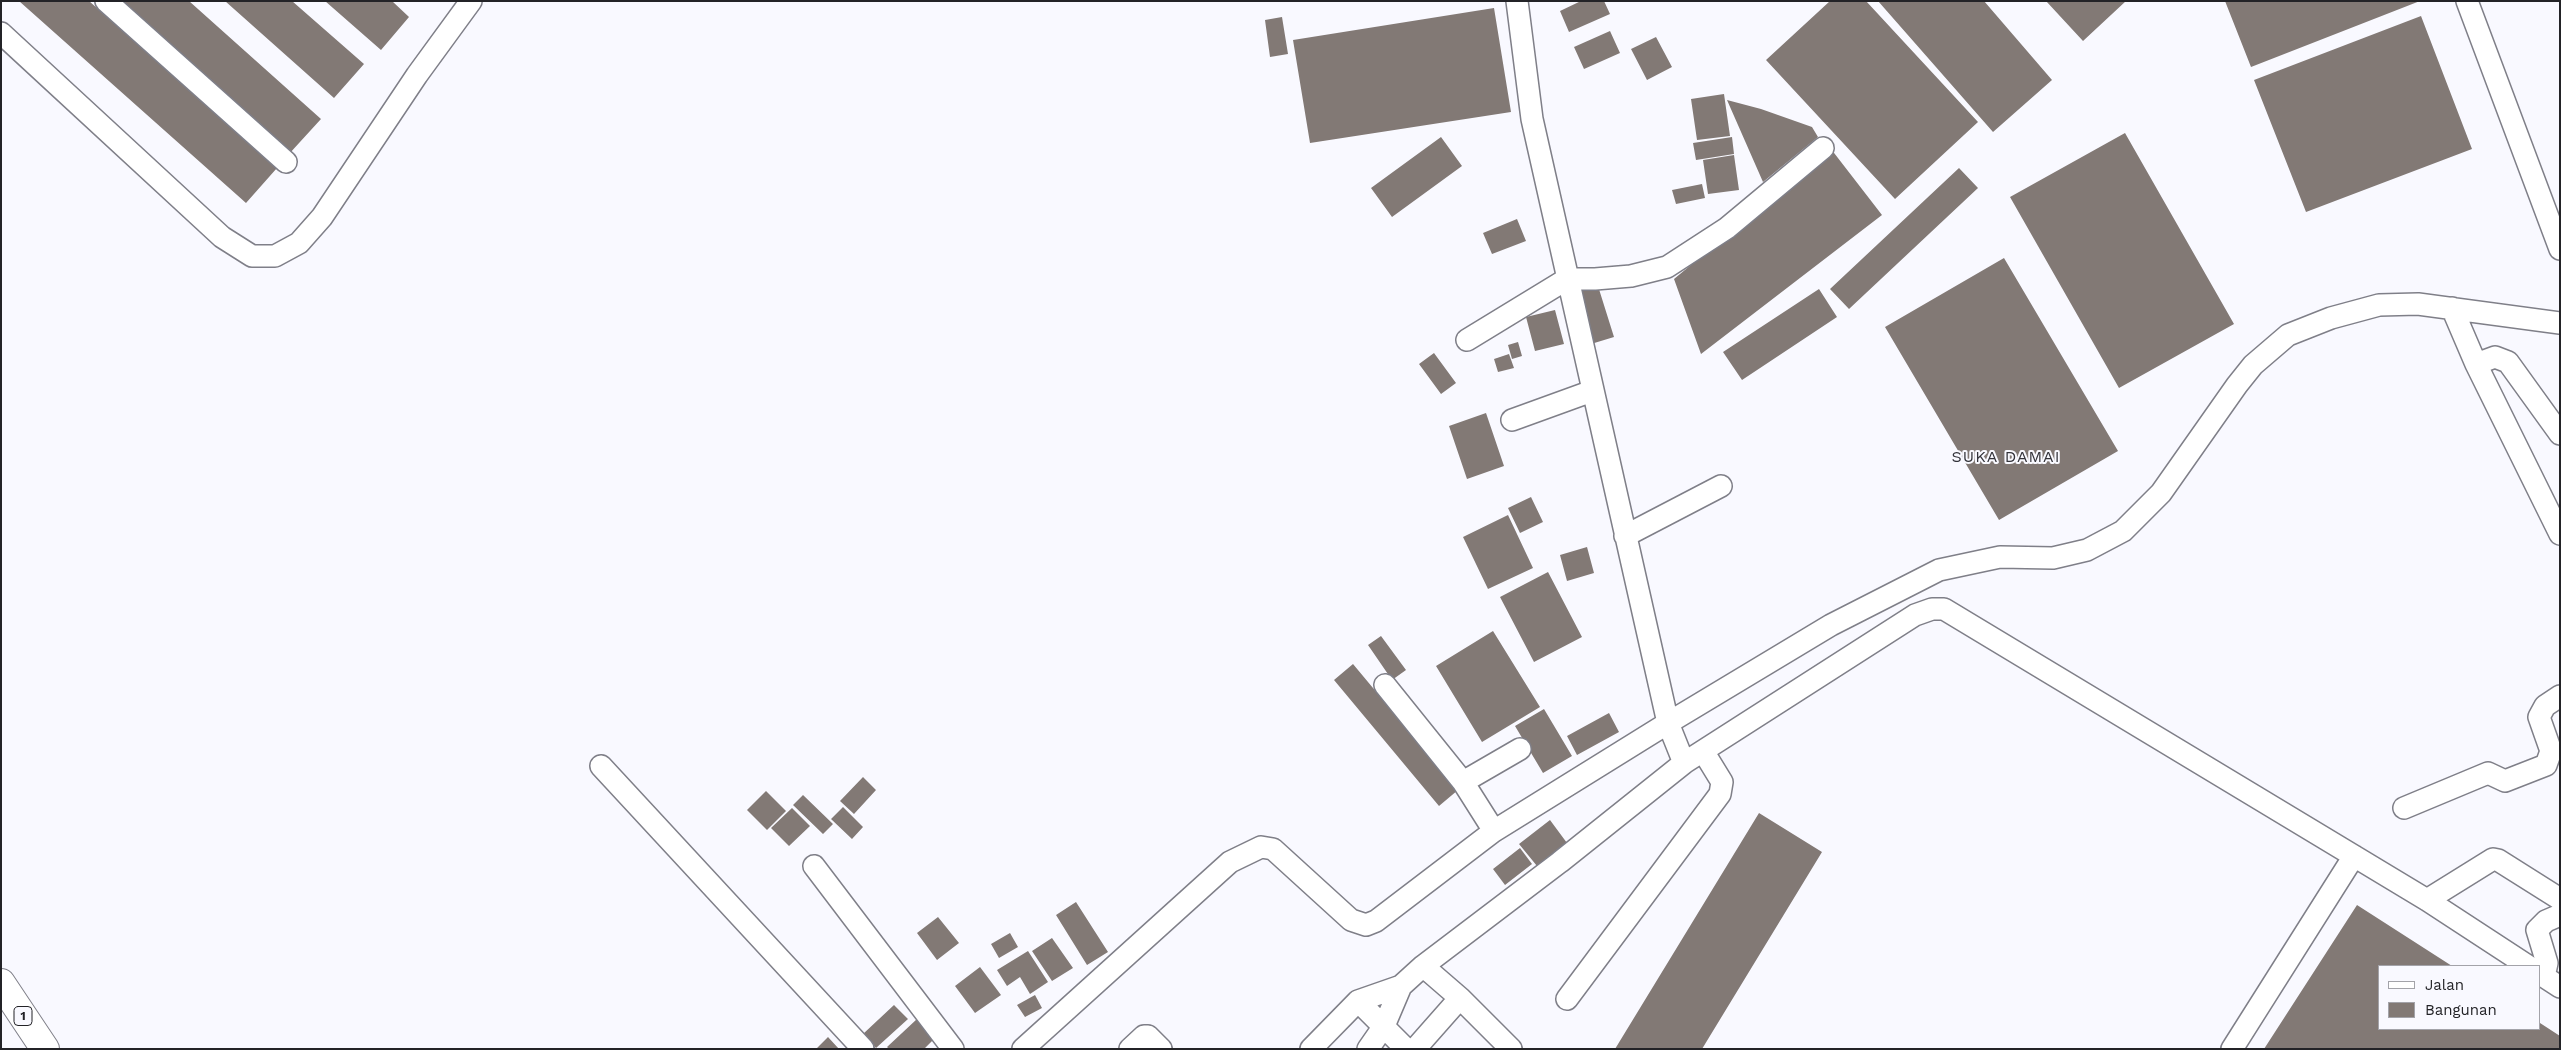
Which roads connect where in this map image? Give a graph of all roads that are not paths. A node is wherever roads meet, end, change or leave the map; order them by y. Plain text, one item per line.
1 (106, 1) edge
2 (1517, 1) edge
3 (2466, 1) edge
4 (463, 4) edge
5 (1, 33) edge
6 (1823, 148) dead end
7 (286, 162) dead end
8 (2560, 249) edge
9 (1567, 279) junction
10 (2452, 308) junction
11 (2560, 323) edge
12 (1467, 340) dead end
13 (2476, 364) junction
14 (1592, 391) junction
15 (1512, 420) dead end
16 (2560, 434) edge
17 (1721, 486) dead end
18 (2560, 534) edge
19 (1625, 536) junction
20 (1385, 685) dead end
21 (2560, 696) edge
22 (1668, 723) junction
23 (1520, 749) dead end
24 (1704, 751) junction
25 (1684, 763) junction
26 (601, 766) dead end
27 (1463, 782) junction
28 (2404, 808) dead end
29 (1494, 831) junction
30 (2354, 856) junction
31 (814, 866) dead end
32 (2560, 899) edge
33 (2426, 900) junction
34 (2560, 915) edge
35 (2526, 965) edge
36 (1423, 966) junction
37 (2543, 976) edge
38 (1, 983) edge
39 (1401, 986) junction
40 (1460, 998) junction
41 (1566, 999) dead end
42 (1358, 1001) junction
43 (1384, 1026) junction
44 (45, 1049) edge
45 (863, 1049) edge
46 (953, 1049) edge
47 (1023, 1049) edge
48 (1130, 1049) edge
49 (1161, 1049) edge
50 (1311, 1049) edge
51 (1368, 1049) edge
52 (1406, 1049) edge
53 (1415, 1049) edge
54 (1511, 1049) edge
55 (2232, 1049) edge

1 - 7 street
2 - 9 street
3 - 8 street
4 - 5 street
6 - 9 street
9 - 12 street
9 - 14 street
10 - 11 street
10 - 13 street
10 - 22 street
13 - 16 street
13 - 18 street
14 - 15 street
14 - 19 street
17 - 19 street
19 - 22 street
20 - 27 street
21 - 28 street
22 - 25 street
22 - 29 street
23 - 27 street
24 - 25 street
24 - 30 street
24 - 41 street
25 - 36 street
26 - 45 street
27 - 29 street
29 - 47 street
30 - 33 street
30 - 55 street
31 - 46 street
32 - 33 street
33 - 35 street
34 - 37 street
36 - 39 street
36 - 40 street
38 - 44 highway, 1
39 - 42 street
39 - 43 street
40 - 53 street
40 - 54 street
42 - 43 street
42 - 50 street
43 - 51 street
43 - 52 street
48 - 49 street

